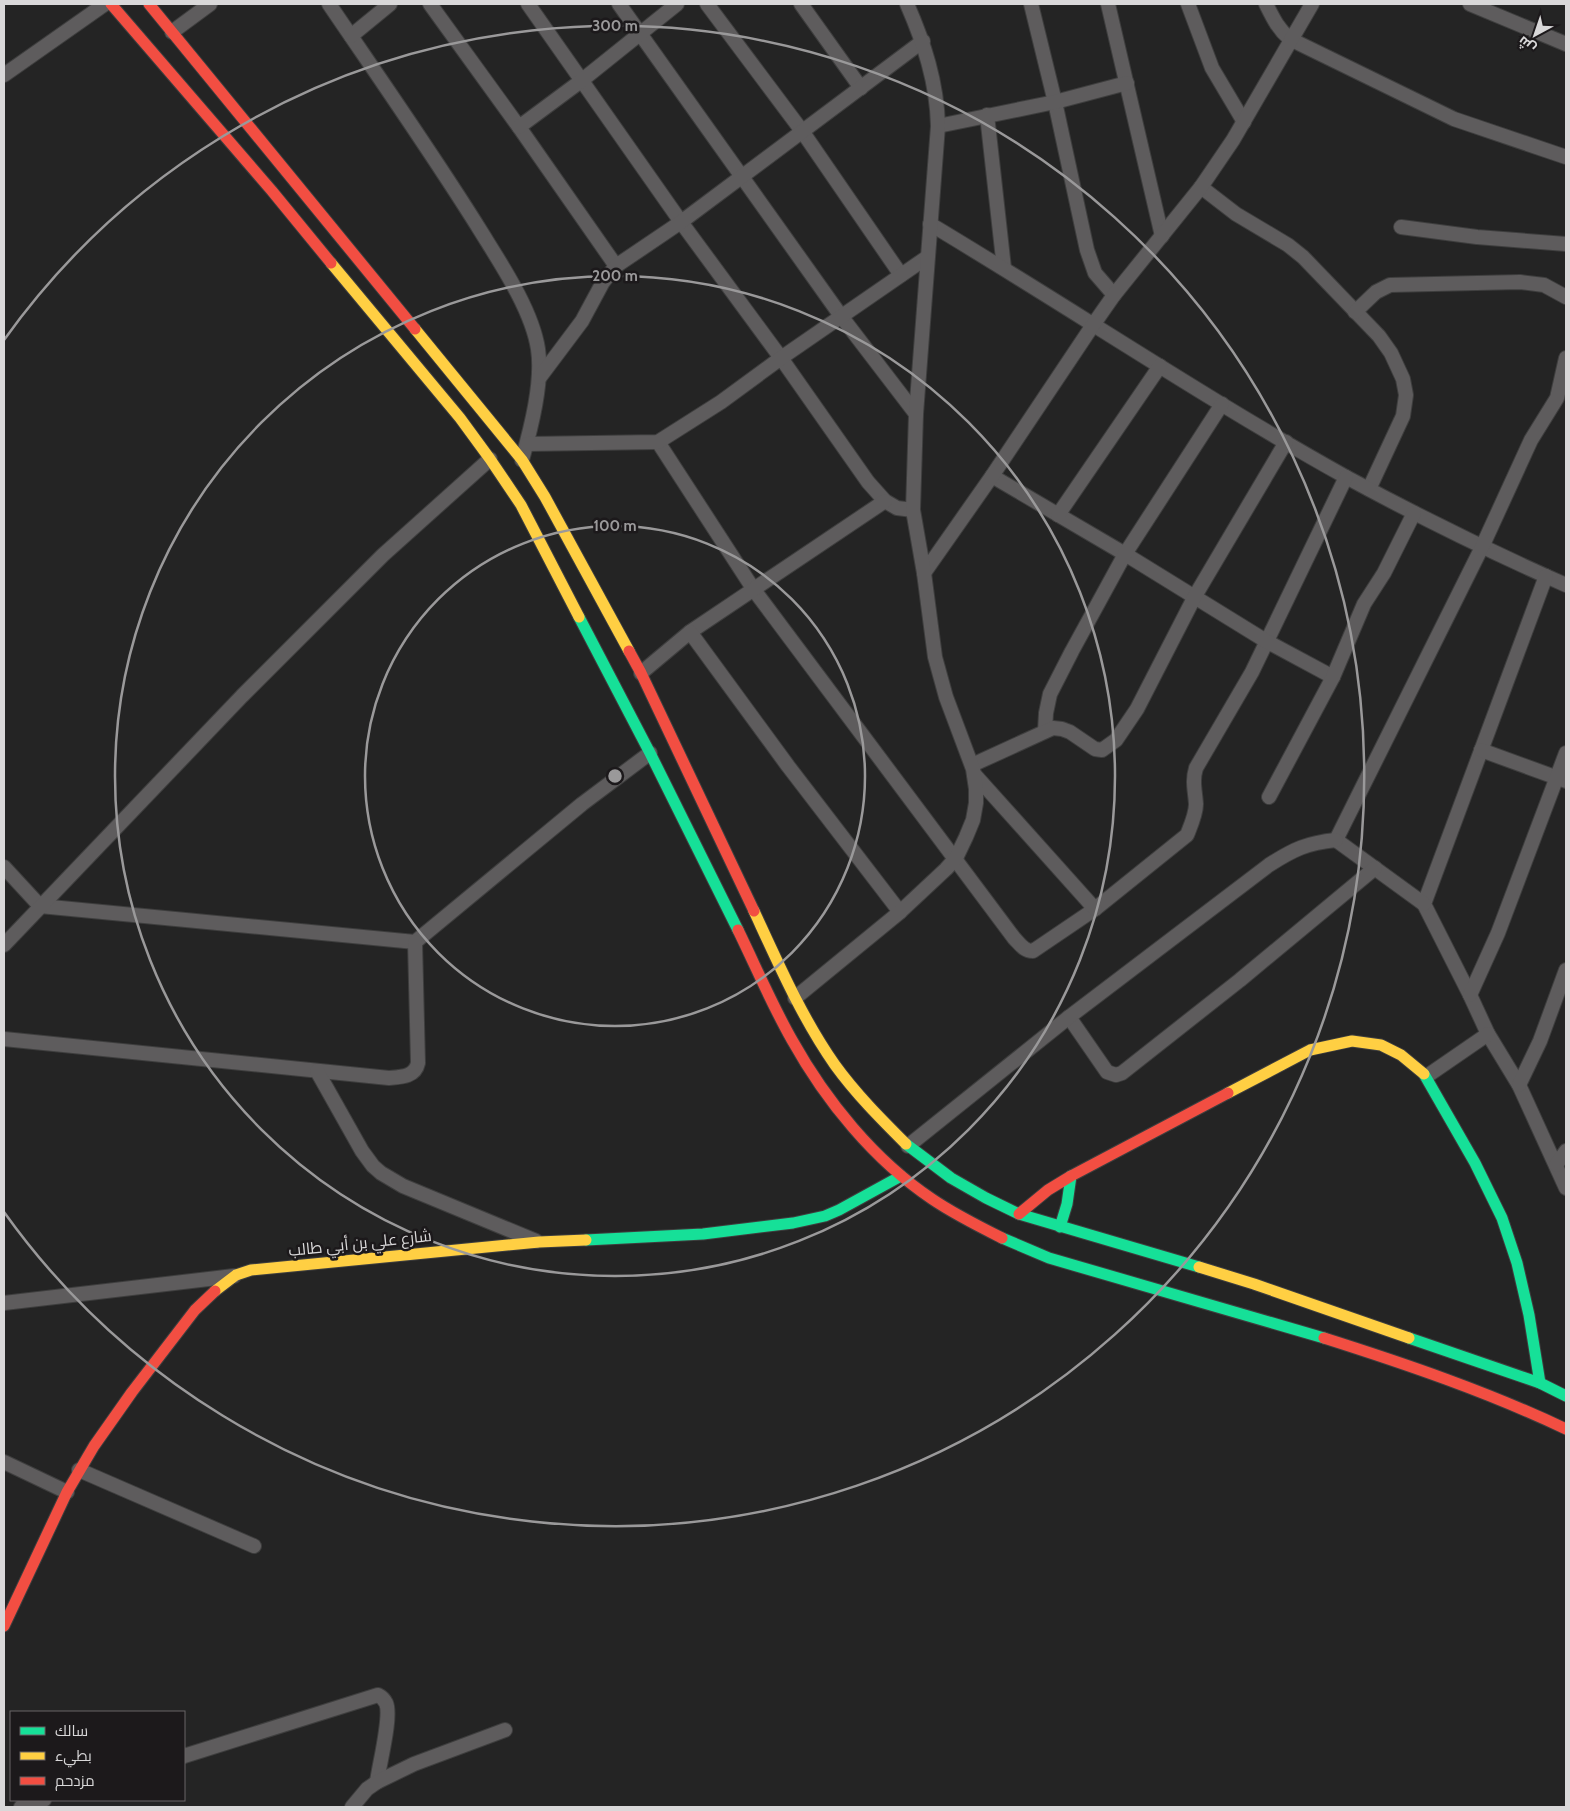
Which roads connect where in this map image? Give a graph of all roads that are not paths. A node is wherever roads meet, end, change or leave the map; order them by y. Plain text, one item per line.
1 (105, 4) edge
2 (111, 4) edge
3 (148, 4) edge
4 (210, 4) edge
5 (329, 4) edge
6 (390, 4) edge
7 (430, 4) edge
8 (528, 4) edge
9 (619, 4) edge
10 (677, 4) edge
11 (707, 4) edge
12 (801, 4) edge
13 (906, 4) edge
14 (1031, 4) edge
15 (1108, 4) edge
16 (1188, 4) edge
17 (1266, 4) edge
18 (1312, 4) edge
19 (1470, 4) edge
20 (172, 32) junction
21 (641, 34) junction
22 (351, 36) junction
23 (1290, 39) junction
24 (923, 41) junction
25 (1566, 44) edge
26 (4, 75) edge
27 (581, 81) junction
28 (1127, 83) junction
29 (861, 88) junction
30 (1055, 102) junction
31 (987, 115) junction
32 (1244, 122) junction
33 (938, 126) junction
34 (519, 127) junction
35 (802, 131) junction
36 (1566, 157) edge
37 (742, 176) junction
38 (1201, 187) junction
39 (681, 222) junction
40 (930, 224) junction
41 (1402, 227) dead end
42 (1162, 236) junction
43 (1566, 244) edge
44 (926, 258) junction
45 (616, 266) junction
46 (1004, 268) junction
47 (900, 275) junction
48 (1114, 295) junction
49 (1566, 296) edge
50 (1355, 312) junction
51 (841, 316) junction
52 (1093, 325) junction
53 (781, 358) junction
54 (1566, 358) edge
55 (1160, 366) junction
56 (540, 377) junction
57 (1222, 404) junction
58 (916, 414) junction
59 (658, 442) junction
60 (1286, 442) junction
61 (526, 444) junction
62 (490, 459) junction
63 (522, 460) junction
64 (992, 476) junction
65 (1346, 477) junction
66 (1369, 489) junction
67 (885, 501) junction
68 (913, 510) junction
69 (1414, 513) junction
70 (1058, 514) junction
71 (1482, 547) junction
72 (1125, 554) junction
73 (924, 573) junction
74 (1546, 576) junction
75 (1566, 585) edge
76 (754, 590) junction
77 (1195, 596) junction
78 (690, 632) junction
79 (1266, 641) junction
80 (640, 673) junction
81 (1332, 676) junction
82 (1045, 730) junction
83 (1481, 750) junction
84 (650, 753) junction
85 (1566, 753) edge
86 (973, 769) junction
87 (1562, 780) edge
88 (1269, 797) dead end
89 (1336, 840) junction
90 (956, 858) junction
91 (4, 867) edge
92 (1375, 868) junction
93 (1424, 904) junction
94 (40, 906) junction
95 (1094, 909) junction
96 (900, 912) junction
97 (415, 942) junction
98 (4, 945) edge
99 (1566, 970) edge
100 (1470, 995) junction
101 (795, 998) junction
102 (1069, 1017) junction
103 (1488, 1034) junction
104 (4, 1039) edge
105 (317, 1071) junction
106 (1427, 1076) junction
107 (1519, 1085) junction
108 (908, 1146) junction
109 (1566, 1151) edge
110 (1556, 1165) junction
111 (901, 1176) junction
112 (1071, 1176) junction
113 (1566, 1188) edge
114 (1019, 1214) junction
115 (1060, 1228) junction
116 (539, 1242) junction
117 (236, 1275) junction
118 (4, 1303) edge
119 (1293, 1312) junction
120 (1540, 1383) junction
121 (1566, 1396) edge
122 (1566, 1429) edge
123 (4, 1462) edge
124 (79, 1470) junction
125 (68, 1492) junction
126 (254, 1546) dead end
127 (8, 1603) edge
128 (4, 1626) edge
129 (505, 1730) dead end
130 (185, 1756) edge
131 (377, 1782) junction
132 (41, 1801) edge
133 (20, 1807) edge
134 (352, 1807) edge

1 - 26 street
2 - 62 main road
3 - 20 main road
4 - 20 street
5 - 22 street
6 - 22 street
7 - 34 street
8 - 27 street
9 - 21 street
10 - 21 street
11 - 35 street
12 - 29 street
13 - 24 street
14 - 30 street
15 - 28 street
16 - 32 street
17 - 23 street
18 - 23 street
19 - 25 street
20 - 63 main road
21 - 27 street
21 - 37 street
22 - 56 street
23 - 32 street
23 - 36 street
24 - 29 street
24 - 33 street
27 - 34 street
27 - 39 street
28 - 30 street
28 - 42 street
29 - 35 street
30 - 31 street
30 - 48 street
31 - 33 street
31 - 46 street
32 - 38 street
33 - 40 street
34 - 45 street
35 - 37 street
35 - 47 street
37 - 39 street
37 - 51 street
38 - 42 street
38 - 50 street
39 - 45 street
39 - 53 street
40 - 44 street
40 - 46 street
41 - 43 street
42 - 48 street
44 - 47 street
44 - 58 street
45 - 56 street
46 - 52 street
47 - 51 street
48 - 52 street
49 - 50 street
50 - 66 street
51 - 53 street
51 - 58 street
52 - 55 street
52 - 64 street
53 - 59 street
53 - 67 street
54 - 71 street
55 - 57 street
55 - 70 street
56 - 61 street
57 - 60 street
57 - 72 street
58 - 68 street
59 - 61 street
59 - 76 street
60 - 65 street
60 - 77 street
61 - 63 street
62 - 84 main road
62 - 94 street
63 - 80 main road
64 - 70 street
64 - 73 street
65 - 66 street
65 - 79 street
66 - 69 street
67 - 68 street
67 - 76 street
68 - 73 street
69 - 71 street
69 - 81 street
70 - 72 street
71 - 74 street
71 - 89 street
72 - 77 street
72 - 82 street
73 - 86 street
74 - 75 street
74 - 83 street
76 - 78 street
76 - 90 street
77 - 79 street
77 - 82 street
78 - 80 street
78 - 96 street
79 - 81 street
79 - 95 street
80 - 101 main road
81 - 88 street
82 - 86 street
83 - 87 street
83 - 93 street
84 - 97 street
84 - 111 main road
85 - 87 street
86 - 90 street
86 - 95 street
87 - 100 street
89 - 92 street
89 - 102 street
90 - 95 street
90 - 96 street
91 - 94 street
92 - 93 street
92 - 102 street
93 - 100 street
94 - 97 street
94 - 98 street
96 - 101 street
97 - 105 street
99 - 107 street
100 - 103 street
101 - 108 main road
102 - 108 street
103 - 106 street
103 - 107 street
104 - 105 street
105 - 116 street
106 - 112 main road
106 - 120 main road
107 - 110 street
108 - 114 main road
109 - 110 street
110 - 113 street
111 - 116 main road, شارع علي بن أبي طالب
111 - 119 main road
112 - 114 main road
112 - 115 main road
114 - 115 main road
115 - 119 main road
116 - 117 main road, شارع علي بن أبي طالب
117 - 118 street
117 - 124 main road, شارع علي بن أبي طالب
119 - 120 main road
119 - 122 main road
120 - 121 main road
123 - 125 street
124 - 125 main road, شارع علي بن أبي طالب
124 - 126 street
125 - 127 main road, شارع علي بن أبي طالب
127 - 128 main road, شارع علي بن أبي طالب
129 - 131 street
130 - 131 street
131 - 134 street
132 - 133 street

